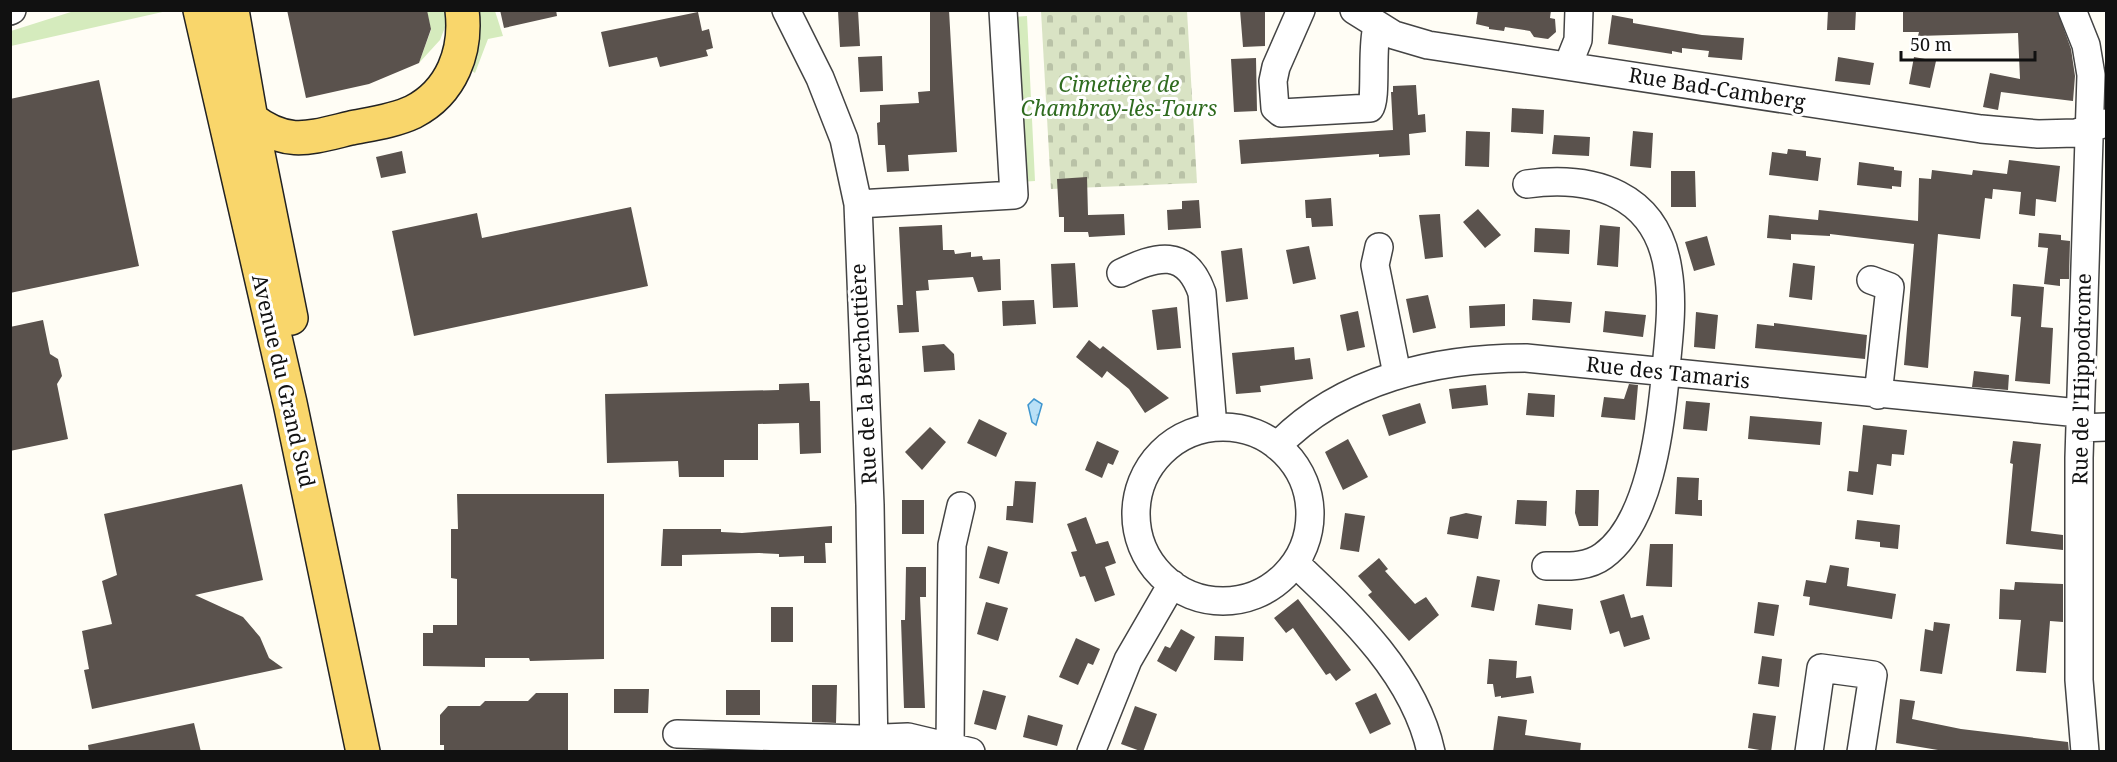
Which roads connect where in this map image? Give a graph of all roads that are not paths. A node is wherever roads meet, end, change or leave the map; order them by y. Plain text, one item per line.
1 (200, 10) edge
2 (232, 10) edge
3 (462, 10) edge
4 (786, 10) edge
5 (1003, 10) edge
6 (1301, 10) edge
7 (1354, 10) edge
8 (1579, 10) edge
9 (2072, 10) edge
10 (1377, 27) junction
11 (1568, 65) junction
12 (251, 119) junction
13 (2097, 127) edge
14 (1527, 184) dead end
15 (858, 204) junction
16 (1379, 247) dead end
17 (1121, 273) dead end
18 (1871, 280) dead end
19 (1666, 373) junction
20 (1397, 374) junction
21 (1878, 395) junction
22 (2079, 421) junction
23 (1213, 427) junction
24 (2106, 427) edge
25 (1277, 446) junction
26 (961, 506) dead end
27 (1295, 563) junction
28 (1546, 566) dead end
29 (1172, 584) junction
30 (677, 734) dead end
31 (874, 745) edge
32 (960, 749) edge
33 (1431, 751) edge
34 (363, 752) edge
35 (383, 752) edge
36 (1091, 752) edge
37 (1809, 752) edge
38 (1861, 752) edge
39 (2085, 752) edge

1 - 34 main road, Avenue du Grand Sud
2 - 12 main road, Avenue du Grand Sud
3 - 12 main road
4 - 15 street, Rue de la Berchottière
5 - 15 street
6 - 10 street
7 - 10 street, Rue Bad-Camberg
8 - 11 street
9 - 13 street, Rue de l'Hippodrome
10 - 11 street, Rue Bad-Camberg
11 - 13 street, Rue Bad-Camberg
12 - 35 main road, Avenue du Grand Sud
13 - 22 street, Rue de l'Hippodrome
14 - 19 street
15 - 31 street, Rue de la Berchottière
16 - 20 street
17 - 23 street
18 - 21 street
19 - 20 street, Rue des Tamaris
19 - 21 street, Rue des Tamaris
19 - 28 street
20 - 25 street, Rue des Tamaris
21 - 22 street, Rue des Tamaris
22 - 24 street, Rue des Tamaris
22 - 39 street, Rue de l'Hippodrome
23 - 25 street
23 - 29 street
25 - 27 street
26 - 32 street
27 - 29 street
27 - 33 street
29 - 36 street
30 - 31 street
31 - 32 street
37 - 38 street

